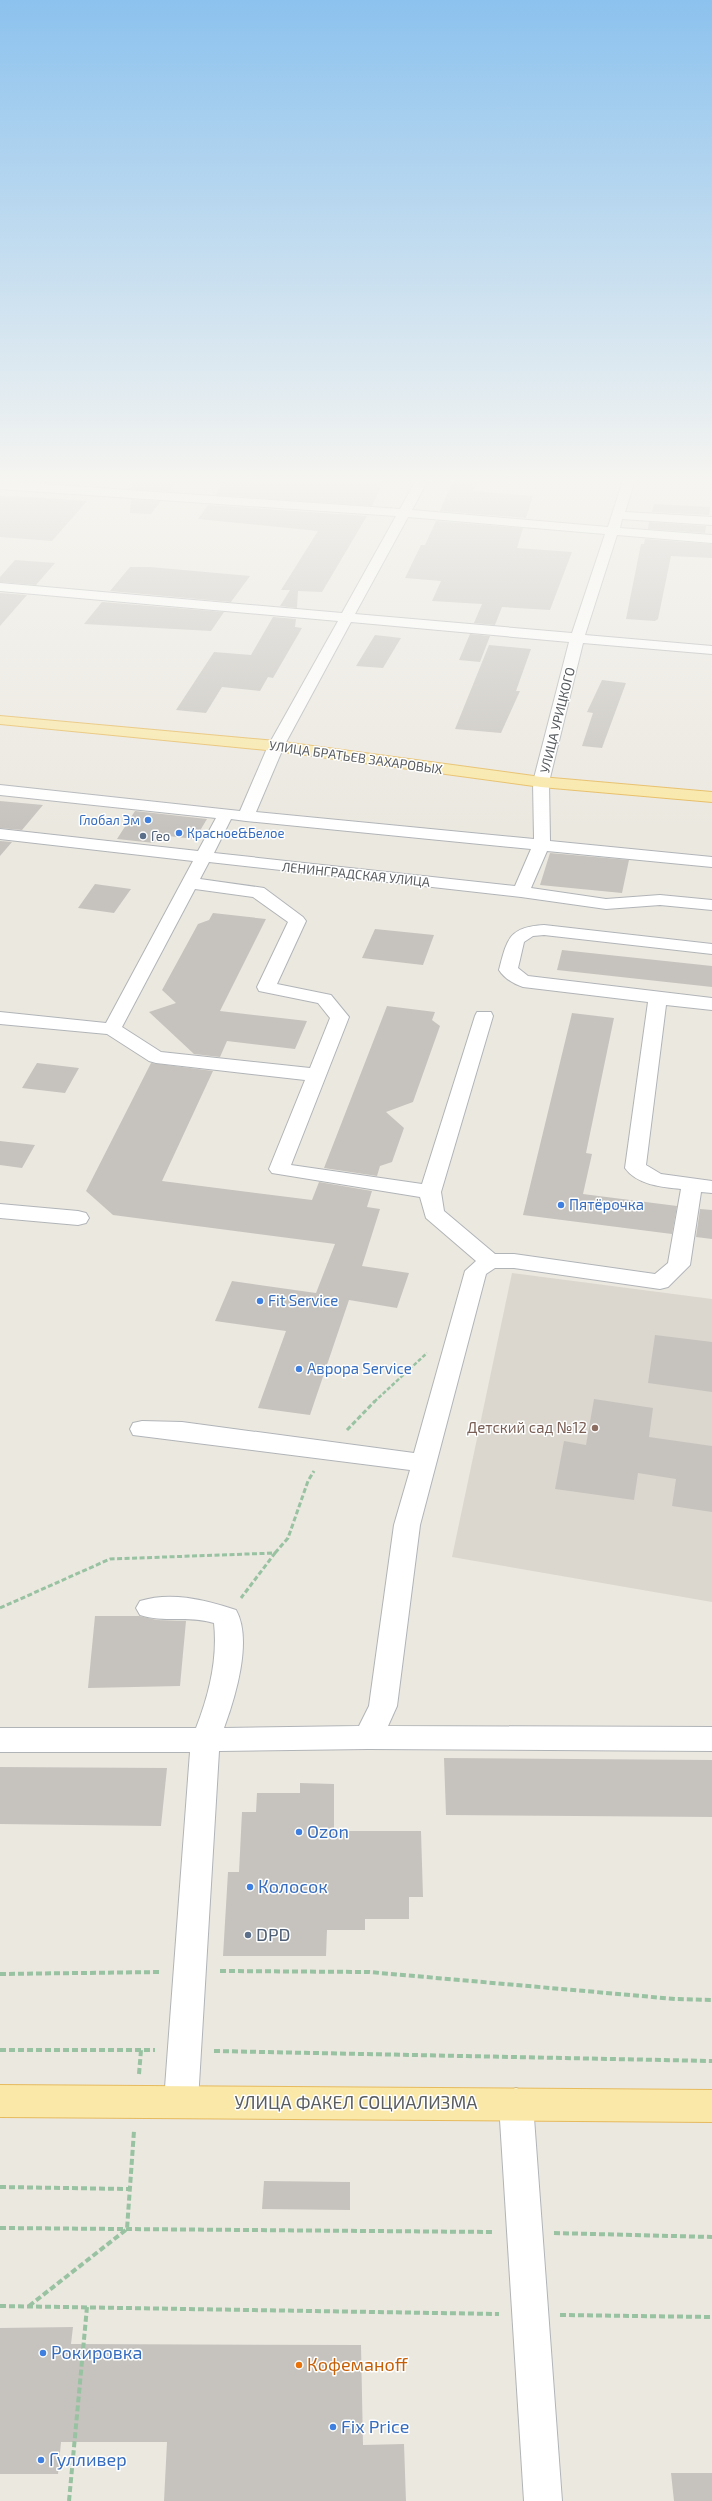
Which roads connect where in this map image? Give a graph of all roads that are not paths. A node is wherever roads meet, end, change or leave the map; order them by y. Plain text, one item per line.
1 (112, 597) edge
2 (356, 597) edge
3 (591, 597) edge
4 (345, 617) junction
5 (577, 638) junction
6 (712, 650) edge
7 (0, 720) edge
8 (276, 746) junction
9 (541, 782) junction
10 (0, 790) edge
11 (712, 797) edge
12 (226, 814) junction
13 (246, 816) junction
14 (0, 834) edge
15 (542, 844) junction
16 (203, 857) junction
17 (712, 862) edge
18 (189, 883) junction
19 (521, 892) junction
20 (606, 904) junction
21 (712, 905) edge
22 (585, 934) junction
23 (712, 948) edge
24 (658, 998) junction
25 (712, 1004) edge
26 (484, 1016) dead end
27 (0, 1018) edge
28 (112, 1030) junction
29 (317, 1075) junction
30 (702, 1186) edge
31 (430, 1192) junction
32 (0, 1211) edge
33 (78, 1218) dead end
34 (490, 1261) junction
35 (142, 1429) dead end
36 (424, 1463) junction
37 (149, 1608) dead end
38 (368, 1737) junction
39 (712, 1739) edge
40 (0, 1740) edge
41 (205, 1740) junction
42 (0, 2100) edge
43 (181, 2102) junction
44 (516, 2104) junction
45 (712, 2106) edge
46 (543, 2501) edge

1 - 4 street
2 - 4 street
3 - 5 street, УЛИЦА УРИЦКОГО
4 - 5 street
4 - 8 street
5 - 6 street
5 - 9 street, УЛИЦА УРИЦКОГО
7 - 8 main road, УЛИЦА БРАТЬЕВ ЗАХАРОВЫХ
8 - 9 main road, УЛИЦА БРАТЬЕВ ЗАХАРОВЫХ
8 - 13 street
9 - 11 main road, УЛИЦА БРАТЬЕВ ЗАХАРОВЫХ
9 - 15 street, УЛИЦА УРИЦКОГО
10 - 12 street
12 - 13 street
12 - 16 street
13 - 15 street
14 - 16 street, ЛЕНИНГРАДСКАЯ УЛИЦА
15 - 17 street
15 - 19 street, УЛИЦА УРИЦКОГО
16 - 18 street
16 - 19 street, ЛЕНИНГРАДСКАЯ УЛИЦА
18 - 28 street
18 - 29 street
19 - 20 street, ЛЕНИНГРАДСКАЯ УЛИЦА
20 - 21 street, ЛЕНИНГРАДСКАЯ УЛИЦА
20 - 22 street
22 - 23 street
22 - 24 street
24 - 25 street
24 - 30 street
26 - 31 street
27 - 28 street
28 - 29 street
29 - 31 street
30 - 34 street
31 - 34 street
32 - 33 street
34 - 36 street
35 - 36 street
36 - 38 street
37 - 41 street
38 - 39 street
38 - 41 street
40 - 41 street
41 - 43 street
42 - 43 main road, УЛИЦА ФАКЕЛ СОЦИАЛИЗМА
43 - 44 main road, УЛИЦА ФАКЕЛ СОЦИАЛИЗМА
44 - 45 main road, УЛИЦА ФАКЕЛ СОЦИАЛИЗМА
44 - 46 street

